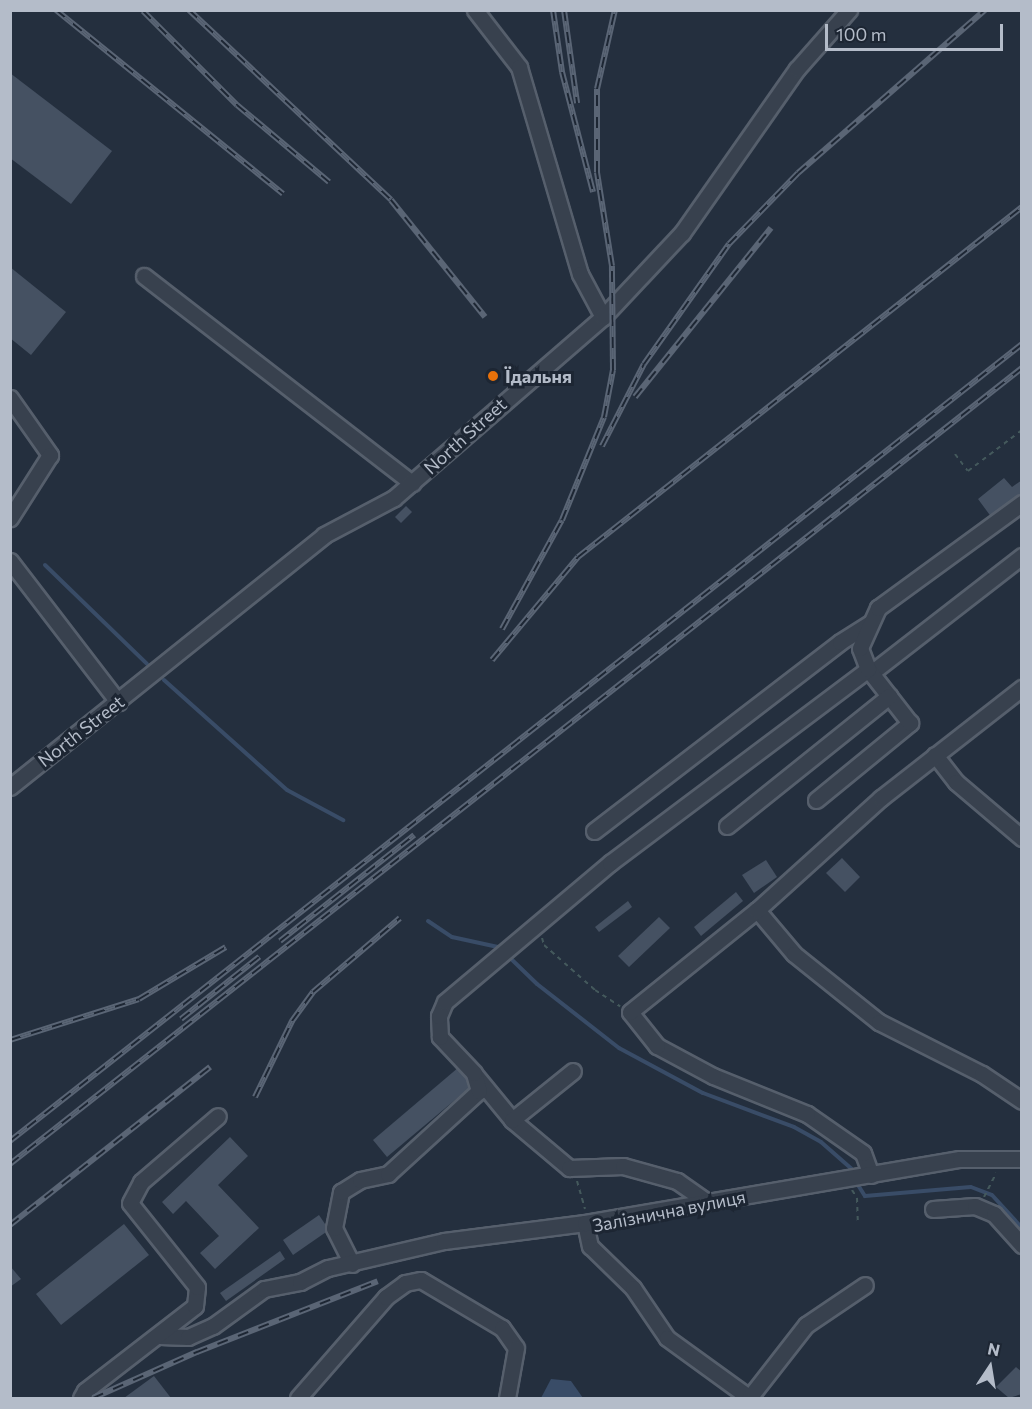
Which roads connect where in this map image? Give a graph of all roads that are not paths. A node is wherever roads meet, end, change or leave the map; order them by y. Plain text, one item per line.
1 (475, 10) edge
2 (849, 10) edge
3 (144, 276) dead end
4 (603, 317) junction
5 (10, 398) edge
6 (412, 483) junction
7 (1022, 503) edge
8 (10, 518) edge
9 (1022, 556) edge
10 (10, 561) edge
11 (871, 623) junction
12 (870, 671) junction
13 (1022, 688) edge
14 (889, 696) junction
15 (118, 702) junction
16 (935, 755) junction
17 (10, 787) edge
18 (816, 800) dead end
19 (727, 826) dead end
20 (594, 831) dead end
21 (1022, 838) edge
22 (757, 910) junction
23 (573, 1071) dead end
24 (474, 1073) junction
25 (1022, 1101) edge
26 (218, 1116) dead end
27 (512, 1120) junction
28 (1022, 1159) edge
29 (857, 1178) junction
30 (707, 1202) junction
31 (933, 1209) dead end
32 (585, 1223) junction
33 (1022, 1245) edge
34 (352, 1264) junction
35 (865, 1285) dead end
36 (160, 1336) junction
37 (81, 1398) edge
38 (298, 1398) edge
39 (507, 1398) edge
40 (750, 1398) edge

1 - 4 street
2 - 4 street, North Street
3 - 6 street
4 - 6 street, North Street
5 - 8 street
6 - 15 street, North Street
7 - 11 street
9 - 12 street
10 - 15 street
11 - 12 street
11 - 20 street
12 - 14 street
12 - 24 street
13 - 16 street
14 - 18 street
14 - 19 street
15 - 17 street, North Street
16 - 21 street
16 - 22 street
22 - 25 street
22 - 29 street
23 - 27 street
24 - 27 street
24 - 34 street
26 - 36 street
27 - 30 street
28 - 29 street, Залізнична вулиця
29 - 30 street, Залізнична вулиця
30 - 32 street, Залізнична вулиця
31 - 33 street
32 - 34 street
32 - 40 street, Залізнична вулиця
34 - 36 street
35 - 40 street
36 - 37 street
38 - 39 street

